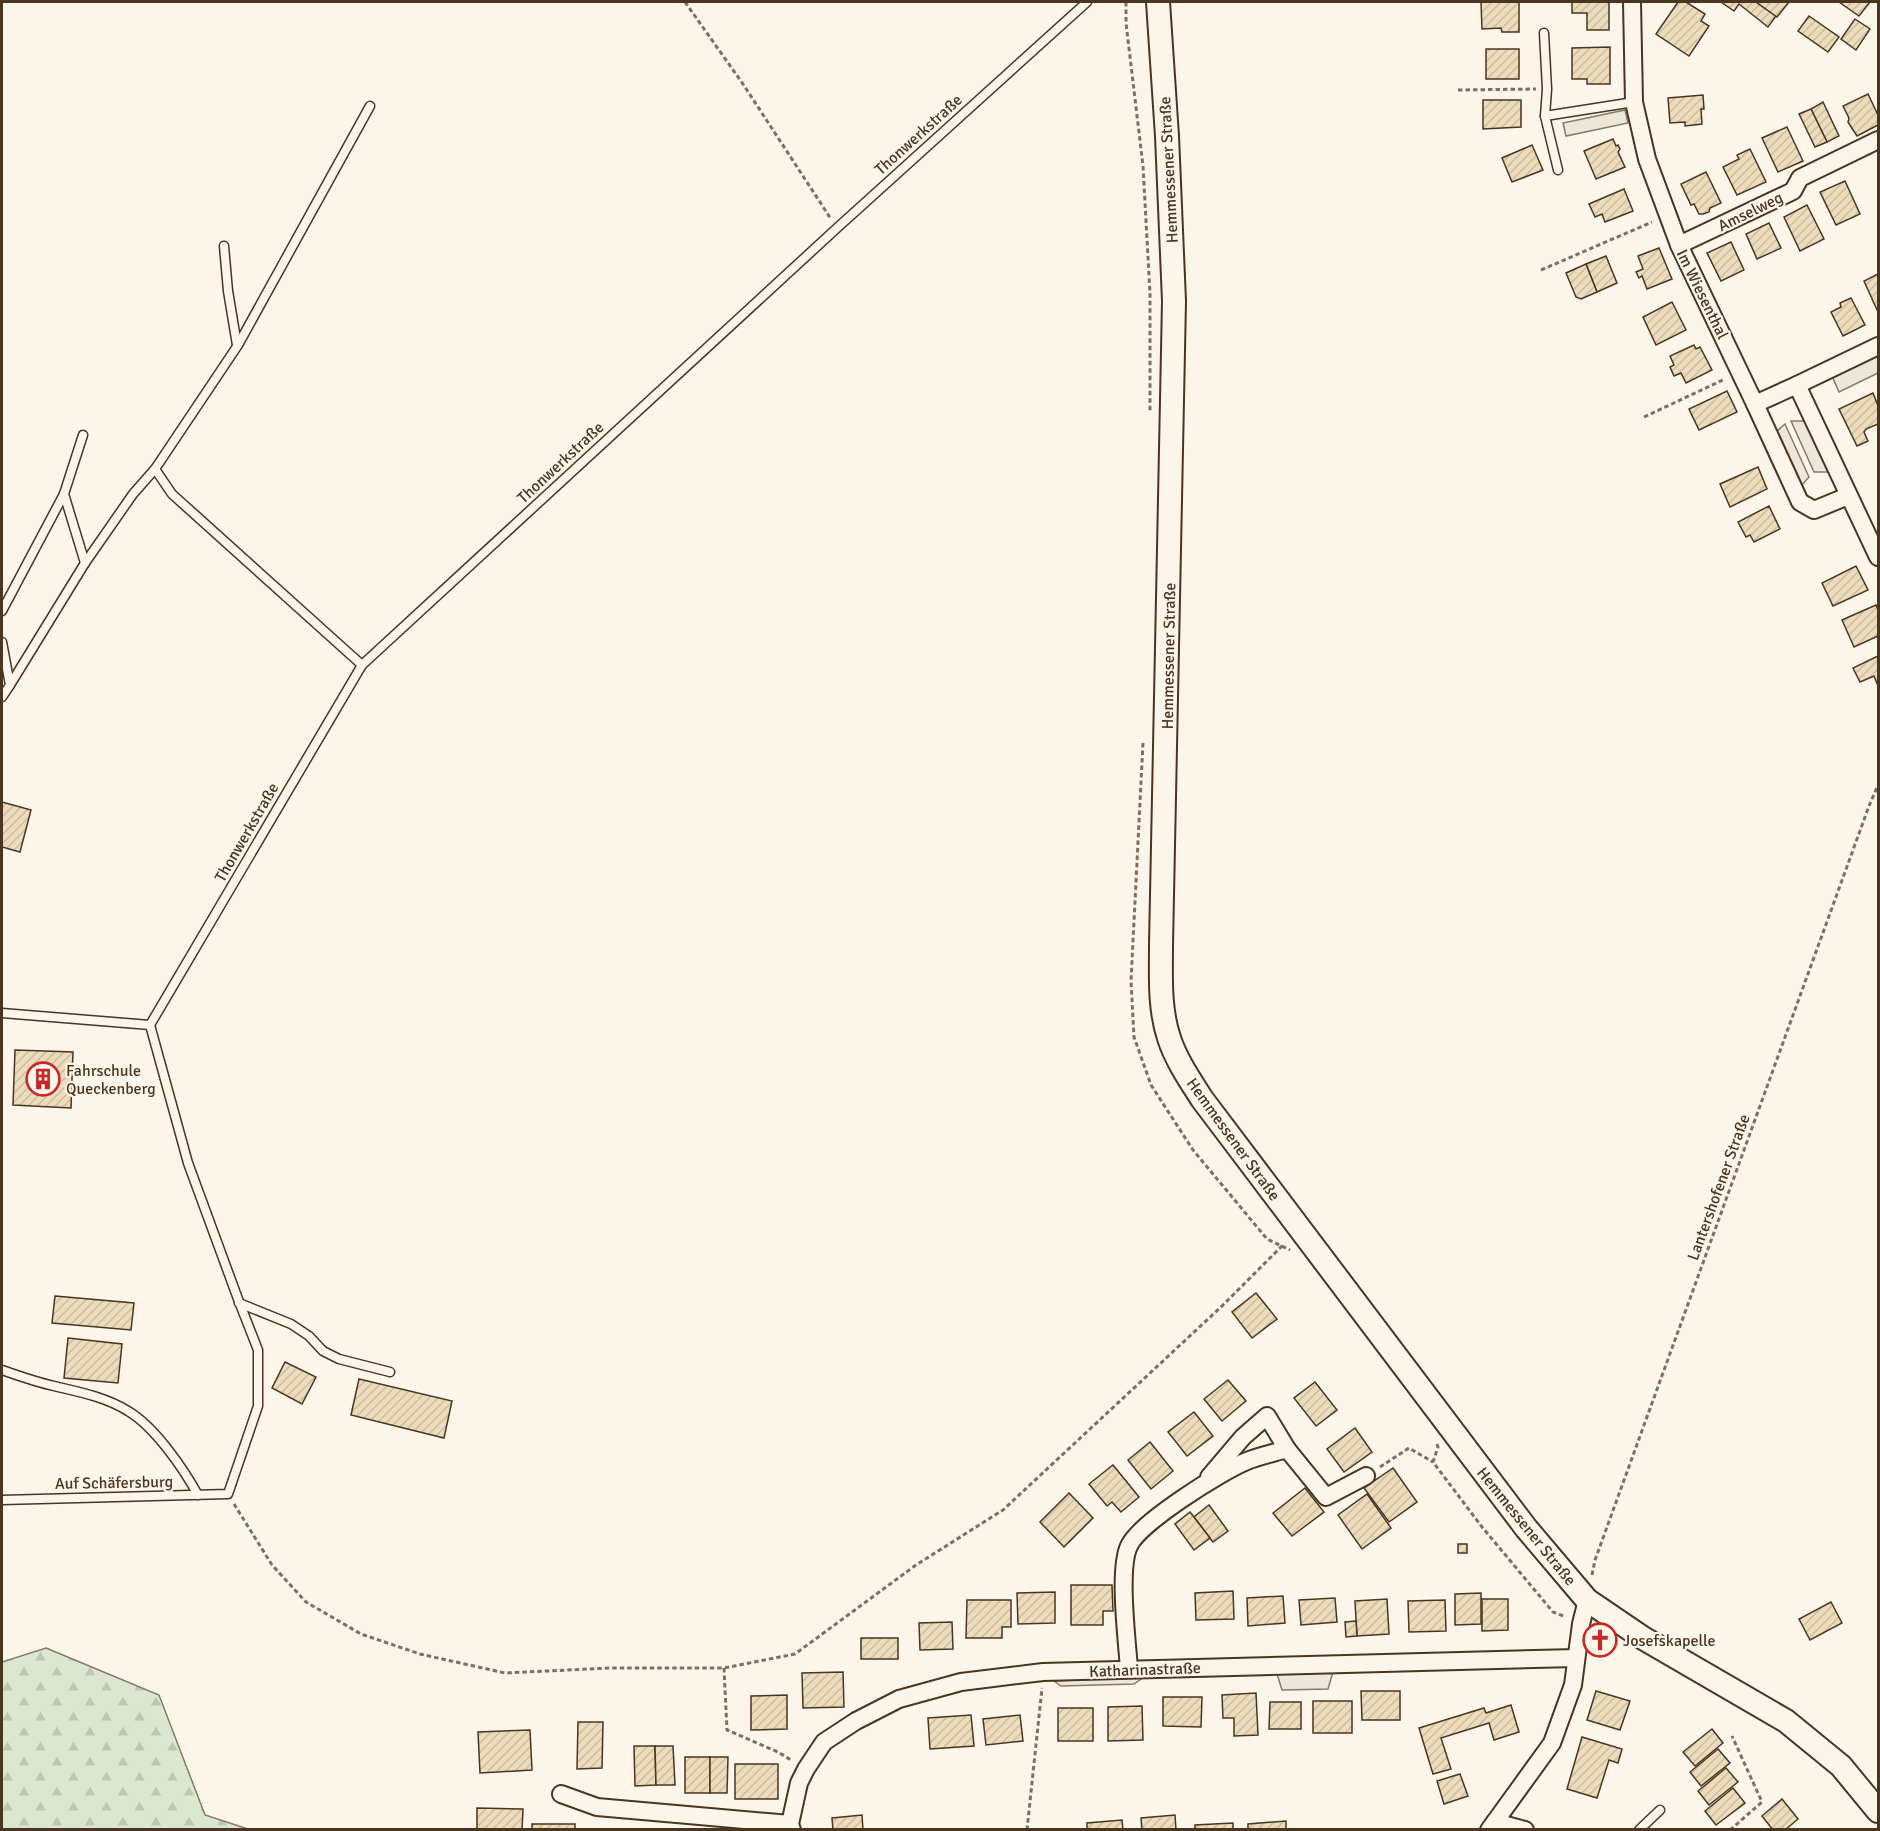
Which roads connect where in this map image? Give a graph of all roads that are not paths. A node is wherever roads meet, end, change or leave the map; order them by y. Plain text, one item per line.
1 (1087, 2) edge
2 (1158, 2) edge
3 (1632, 2) edge
4 (1545, 33) dead end
5 (1634, 102) junction
6 (370, 106) dead end
7 (1545, 116) junction
8 (1878, 140) edge
9 (1558, 170) dead end
10 (1679, 245) junction
11 (224, 246) dead end
12 (238, 345) junction
13 (1878, 346) edge
14 (1797, 385) junction
15 (1755, 404) junction
16 (83, 435) dead end
17 (155, 469) junction
18 (64, 494) junction
19 (1848, 496) junction
20 (1878, 557) edge
21 (85, 563) junction
22 (2, 610) edge
23 (2, 642) edge
24 (362, 665) junction
25 (10, 685) junction
26 (2, 697) edge
27 (2, 1013) edge
28 (150, 1025) junction
29 (239, 1303) junction
30 (2, 1370) edge
31 (390, 1372) dead end
32 (1287, 1449) junction
33 (1366, 1476) road end
34 (1202, 1485) junction
35 (198, 1495) junction
36 (2, 1500) edge
37 (1587, 1600) junction
38 (1576, 1658) junction
39 (1129, 1669) junction
40 (561, 1794) dead end
41 (1660, 1810) dead end
42 (1878, 1811) edge
43 (1492, 1826) edge
44 (791, 1827) edge
45 (1525, 1830) edge
46 (1640, 1830) edge

1 - 24 lane, Thonwerkstraße
2 - 37 main road, Hemmessener Straße
3 - 5 street, Im Wiesenthal
4 - 7 lane
5 - 7 lane
5 - 10 street, Im Wiesenthal
6 - 12 lane
7 - 9 lane
8 - 10 street, Amselweg
10 - 15 street, Im Wiesenthal
11 - 12 lane
12 - 17 lane
13 - 14 street
14 - 15 street
14 - 19 street
15 - 19 street, Im Wiesenthal
16 - 18 lane
17 - 21 lane
17 - 24 lane
18 - 21 lane
18 - 22 lane
19 - 20 street
21 - 25 lane
23 - 25 lane
24 - 28 lane, Thonwerkstraße
25 - 26 lane
27 - 28 lane
28 - 29 lane
29 - 31 lane
29 - 35 lane, Auf Schäfersburg
30 - 35 lane
32 - 33 street
32 - 34 street
32 - 34 street
34 - 39 street
35 - 36 lane, Auf Schäfersburg
37 - 38 street
37 - 42 main road, Hemmessener Straße
38 - 39 street, Katharinastraße
38 - 43 street
39 - 44 street, Katharinastraße
40 - 44 street
41 - 46 lane
43 - 45 street

